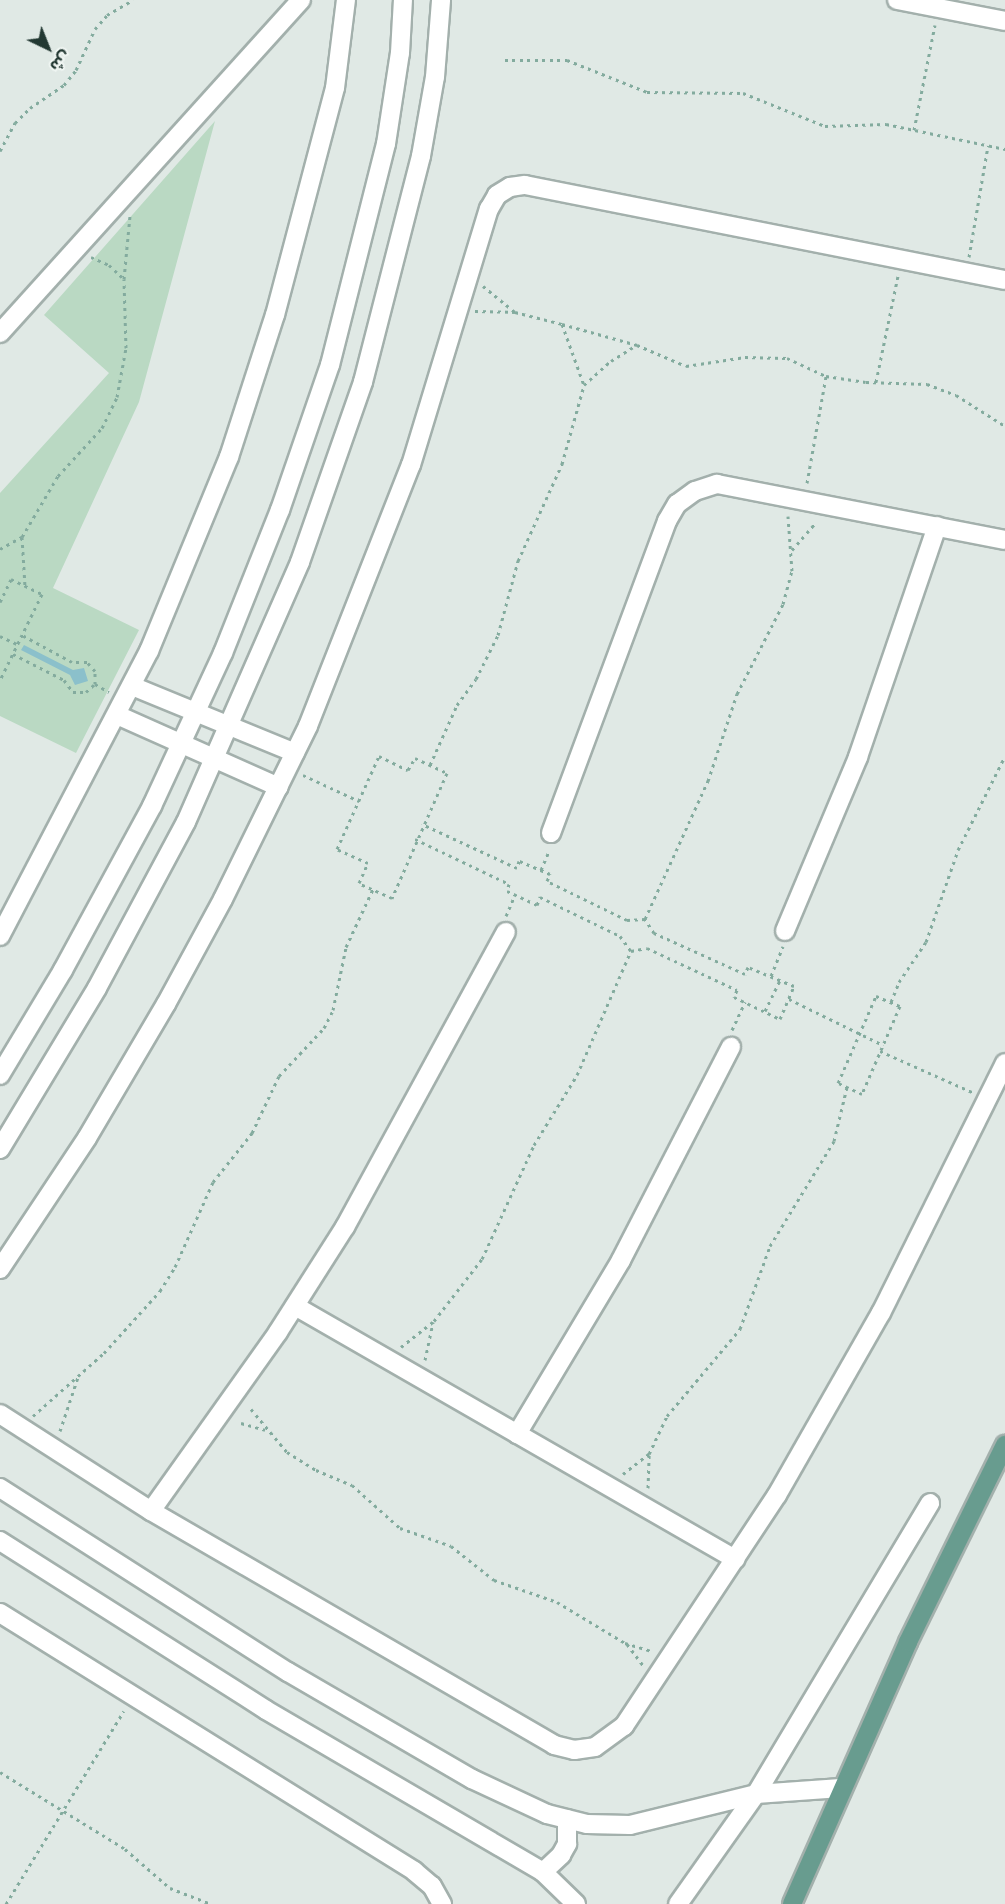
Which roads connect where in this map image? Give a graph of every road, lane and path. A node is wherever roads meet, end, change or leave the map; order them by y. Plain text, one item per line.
1 (133, 0) edge
2 (301, 0) edge
3 (346, 0) edge
4 (403, 0) edge
5 (441, 0) edge
6 (897, 0) edge
7 (939, 8) junction
8 (1005, 21) edge
9 (505, 60) dead end
10 (914, 130) junction
11 (988, 146) junction
12 (1005, 149) edge
13 (0, 151) edge
14 (131, 213) dead end
15 (74, 251) junction
16 (902, 259) junction
17 (966, 272) junction
18 (470, 275) junction
19 (124, 279) junction
20 (1005, 280) edge
21 (460, 311) junction
22 (515, 312) junction
23 (562, 324) junction
24 (0, 333) edge
25 (637, 345) junction
26 (826, 376) junction
27 (876, 382) junction
28 (585, 385) junction
29 (1005, 426) edge
30 (785, 497) junction
31 (804, 500) junction
32 (830, 506) junction
33 (937, 526) junction
34 (22, 537) junction
35 (1005, 540) edge
36 (0, 549) edge
37 (792, 550) junction
38 (26, 586) junction
39 (0, 602) edge
40 (22, 635) junction
41 (0, 636) edge
42 (17, 644) junction
43 (13, 654) junction
44 (0, 680) edge
45 (132, 686) junction
46 (197, 713) junction
47 (117, 715) junction
48 (231, 726) junction
49 (182, 743) junction
50 (1005, 756) edge
51 (216, 758) junction
52 (291, 760) junction
53 (430, 765) junction
54 (279, 786) junction
55 (359, 801) junction
56 (422, 824) junction
57 (551, 833) dead end
58 (415, 839) junction
59 (373, 889) junction
60 (645, 920) junction
61 (785, 931) dead end
62 (506, 932) dead end
63 (0, 936) edge
64 (631, 951) junction
65 (780, 980) junction
66 (789, 999) junction
67 (891, 1002) junction
68 (765, 1012) junction
69 (859, 1034) junction
70 (883, 1046) junction
71 (731, 1047) dead end
72 (880, 1051) junction
73 (1005, 1063) edge
74 (2, 1068) edge
75 (847, 1087) junction
76 (988, 1100) junction
77 (0, 1149) edge
78 (0, 1269) edge
79 (295, 1306) junction
80 (434, 1320) junction
81 (386, 1359) junction
82 (79, 1375) junction
83 (422, 1379) junction
84 (251, 1409) dead end
85 (0, 1414) edge
86 (241, 1423) dead end
87 (20, 1427) junction
88 (266, 1430) junction
89 (517, 1434) junction
90 (1005, 1445) edge
91 (54, 1449) junction
92 (649, 1454) junction
93 (606, 1485) junction
94 (0, 1488) edge
95 (930, 1503) dead end
96 (647, 1508) junction
97 (151, 1511) junction
98 (0, 1541) edge
99 (735, 1559) junction
100 (0, 1613) edge
101 (626, 1643) junction
102 (671, 1656) junction
103 (655, 1680) junction
104 (133, 1696) junction
105 (0, 1772) edge
106 (841, 1788) junction
107 (756, 1794) junction
108 (64, 1810) junction
109 (567, 1819) junction
110 (543, 1872) junction
111 (6, 1904) edge
112 (211, 1904) edge
113 (442, 1904) edge
114 (576, 1904) edge
115 (678, 1904) edge
116 (792, 1904) edge

1 - 13 path
2 - 15 street
3 - 45 street
4 - 46 street
5 - 48 street
6 - 7 street
7 - 8 street
7 - 10 path
9 - 10 path
10 - 11 path
11 - 12 path
11 - 17 path
14 - 19 path
15 - 19 path
15 - 24 street
16 - 17 street
16 - 18 street
16 - 27 path
17 - 20 street
18 - 21 street
18 - 22 path
19 - 34 path
21 - 22 path
21 - 52 street
22 - 23 path
23 - 25 path
23 - 28 path
25 - 26 path
25 - 28 path
26 - 27 path
26 - 31 path
27 - 29 path
28 - 53 path
30 - 31 street
30 - 37 path
30 - 57 street
31 - 32 street
32 - 33 street
32 - 37 path
33 - 35 street
33 - 61 street
34 - 36 path
34 - 38 path
37 - 60 path
38 - 39 path
38 - 40 path
40 - 42 path
40 - 43 path
41 - 42 path
42 - 43 path
43 - 44 path
45 - 46 street
45 - 47 street
46 - 48 street
46 - 49 street
47 - 49 street
47 - 63 street
48 - 51 street
48 - 52 street
49 - 51 street
49 - 74 street
50 - 67 path
51 - 54 street
51 - 77 street
52 - 54 street
52 - 55 path
53 - 55 path
53 - 56 path
54 - 78 street
55 - 59 path
56 - 58 path
56 - 60 path
58 - 59 path
58 - 64 path
59 - 82 path
60 - 65 path
62 - 79 street
64 - 68 path
64 - 80 path
65 - 66 path
65 - 68 path
66 - 68 path
66 - 69 path
67 - 69 path
67 - 70 path
69 - 70 path
69 - 75 path
70 - 72 path
71 - 89 street
72 - 75 path
72 - 76 path
73 - 76 street
75 - 92 path
76 - 99 street
79 - 81 street
79 - 97 street
80 - 81 path
80 - 83 path
81 - 83 street
82 - 87 path
82 - 91 path
83 - 89 street
84 - 88 path
85 - 87 street
86 - 88 path
87 - 91 street
88 - 101 path
89 - 93 street
90 - 106 main road
91 - 97 street
92 - 93 path
92 - 96 path
93 - 96 street
94 - 109 street
95 - 107 street
96 - 99 street
97 - 103 street
98 - 110 street
99 - 102 street
100 - 104 street
101 - 102 path
101 - 103 path
102 - 103 street
104 - 108 path
104 - 113 street
105 - 108 path
106 - 107 street
106 - 116 main road
107 - 109 street
107 - 115 street
108 - 111 path
108 - 112 path
109 - 110 street
110 - 114 street

